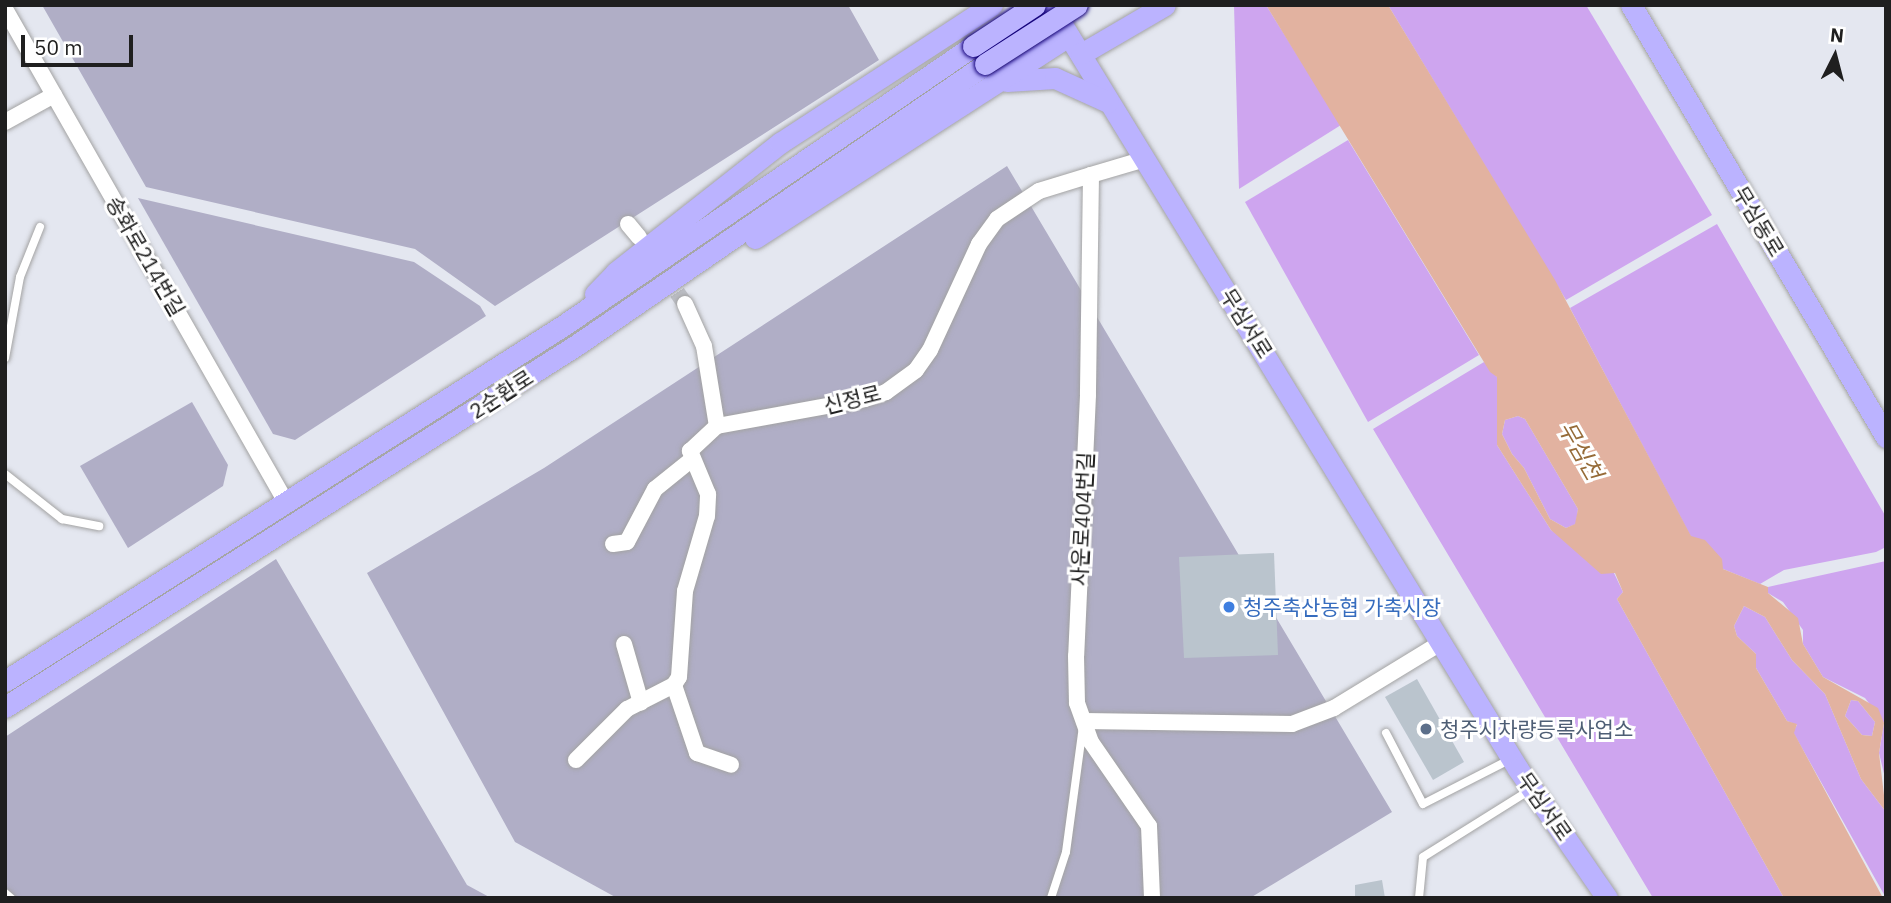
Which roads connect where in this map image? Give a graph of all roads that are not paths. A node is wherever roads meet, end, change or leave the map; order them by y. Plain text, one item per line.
1 (992, 5) edge
2 (1035, 5) edge
3 (1050, 5) edge
4 (1077, 5) edge
5 (1165, 5) edge
6 (1631, 5) edge
7 (5, 9) edge
8 (968, 21) junction
9 (1069, 36) junction
10 (1081, 54) junction
11 (1016, 70) junction
12 (988, 88) junction
13 (54, 95) junction
14 (1111, 104) junction
15 (5, 122) edge
16 (1145, 159) junction
17 (1091, 175) junction
18 (628, 224) dead end
19 (40, 227) dead end
20 (639, 237) tunnel mouth
21 (685, 304) tunnel mouth
22 (564, 326) junction
23 (5, 358) edge
24 (538, 369) junction
25 (717, 426) junction
26 (1886, 437) edge
27 (691, 460) junction
28 (5, 474) edge
29 (287, 504) junction
30 (99, 526) dead end
31 (612, 544) dead end
32 (1442, 642) junction
33 (624, 644) dead end
34 (5, 681) edge
35 (674, 685) junction
36 (641, 703) junction
37 (5, 707) edge
38 (1084, 721) junction
39 (1386, 733) dead end
40 (1512, 758) junction
41 (576, 760) dead end
42 (731, 765) dead end
43 (1532, 789) junction
44 (5, 893) edge
45 (11, 898) edge
46 (1051, 898) edge
47 (1152, 898) edge
48 (1419, 898) edge
49 (1607, 898) edge

1 - 8 street
2 - 22 street, 2순환로, bridge
3 - 9 street, 무심서로
4 - 24 street, 2순환로, bridge
5 - 10 street
6 - 26 street, 무심동로
7 - 13 street, 송화로214번길
8 - 11 street
8 - 22 street
9 - 10 street, 무심서로
9 - 11 street
10 - 14 street, 무심서로
11 - 12 street
12 - 14 street
12 - 24 street
13 - 15 street
13 - 29 street, 송화로214번길
14 - 16 street, 무심서로
16 - 17 street
16 - 32 street, 무심서로
17 - 25 street, 신정로
17 - 38 street, 사운로404번길
18 - 20 street
19 - 23 lane
21 - 25 street
22 - 29 street, 2순환로
24 - 37 street, 2순환로
25 - 27 street
27 - 31 street
27 - 35 street
28 - 30 lane
29 - 34 street, 2순환로
32 - 38 street
32 - 40 street, 무심서로
33 - 36 street
35 - 36 street
35 - 42 street
36 - 41 street
38 - 46 lane
38 - 47 street, 사운로404번길
39 - 40 lane
40 - 43 street, 무심서로
43 - 48 lane
43 - 49 street, 무심서로
44 - 45 lane

